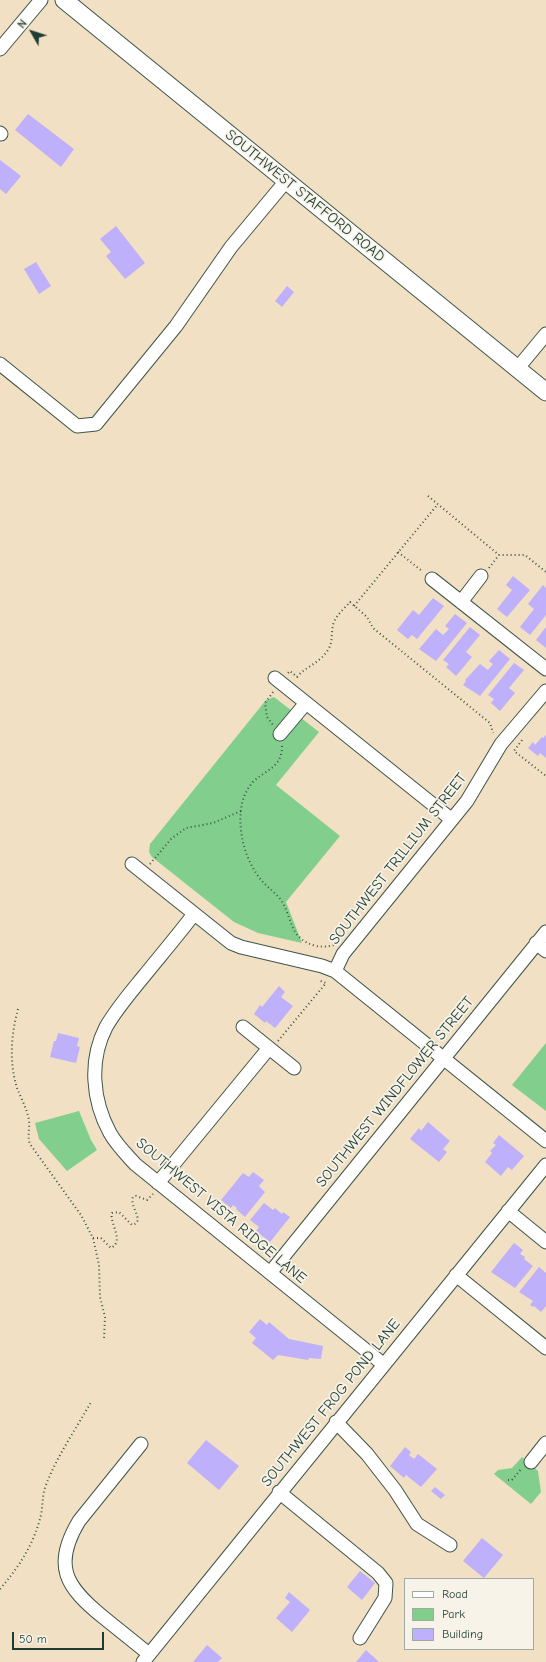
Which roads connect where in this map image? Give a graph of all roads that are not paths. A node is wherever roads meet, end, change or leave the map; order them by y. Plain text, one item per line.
1 (41, 0) edge
2 (64, 0) edge
3 (0, 49) edge
4 (286, 181) junction
5 (546, 334) edge
6 (0, 364) edge
7 (517, 369) junction
8 (546, 392) edge
9 (481, 576) road end
10 (432, 579) road end
11 (460, 602) junction
12 (546, 669) edge
13 (278, 681) road end
14 (546, 690) edge
15 (306, 703) junction
16 (280, 734) road end
17 (451, 819) junction
18 (132, 864) dead end
19 (194, 914) junction
20 (546, 932) edge
21 (541, 947) edge
22 (335, 971) junction
23 (243, 1027) dead end
24 (270, 1049) junction
25 (444, 1058) junction
26 (294, 1068) dead end
27 (546, 1141) edge
28 (546, 1164) edge
29 (158, 1190) junction
30 (508, 1211) junction
31 (546, 1242) edge
32 (270, 1273) junction
33 (456, 1275) junction
34 (546, 1348) edge
35 (383, 1364) junction
36 (336, 1422) junction
37 (546, 1443) edge
38 (141, 1444) dead end
39 (527, 1464) road end
40 (279, 1492) junction
41 (450, 1546) dead end
42 (360, 1638) dead end
43 (146, 1658) edge

1 - 3 street
2 - 4 main road, SOUTHWEST STAFFORD ROAD
4 - 6 street
4 - 7 main road, SOUTHWEST STAFFORD ROAD
5 - 7 street
7 - 8 main road, SOUTHWEST STAFFORD ROAD
9 - 11 street
10 - 11 street
11 - 12 street
13 - 15 street
14 - 17 street, SOUTHWEST TRILLIUM STREET
15 - 16 street
15 - 17 street
17 - 22 street, SOUTHWEST TRILLIUM STREET
18 - 19 street
19 - 22 street
19 - 29 street, SOUTHWEST VISTA RIDGE LANE
20 - 21 street, SOUTHWEST WINDFLOWER STREET
21 - 25 street, SOUTHWEST WINDFLOWER STREET
22 - 25 street
23 - 24 street
24 - 26 street
24 - 29 street
25 - 27 street
25 - 32 street, SOUTHWEST WINDFLOWER STREET
28 - 30 street, SOUTHWEST FROG POND LANE
29 - 32 street, SOUTHWEST VISTA RIDGE LANE
30 - 31 street
30 - 33 street, SOUTHWEST FROG POND LANE
32 - 35 street, SOUTHWEST VISTA RIDGE LANE
33 - 34 street
33 - 35 street, SOUTHWEST FROG POND LANE
35 - 36 street, SOUTHWEST FROG POND LANE
36 - 40 street, SOUTHWEST FROG POND LANE
36 - 41 street
37 - 39 street
38 - 43 street
40 - 42 street
40 - 43 street, SOUTHWEST FROG POND LANE

